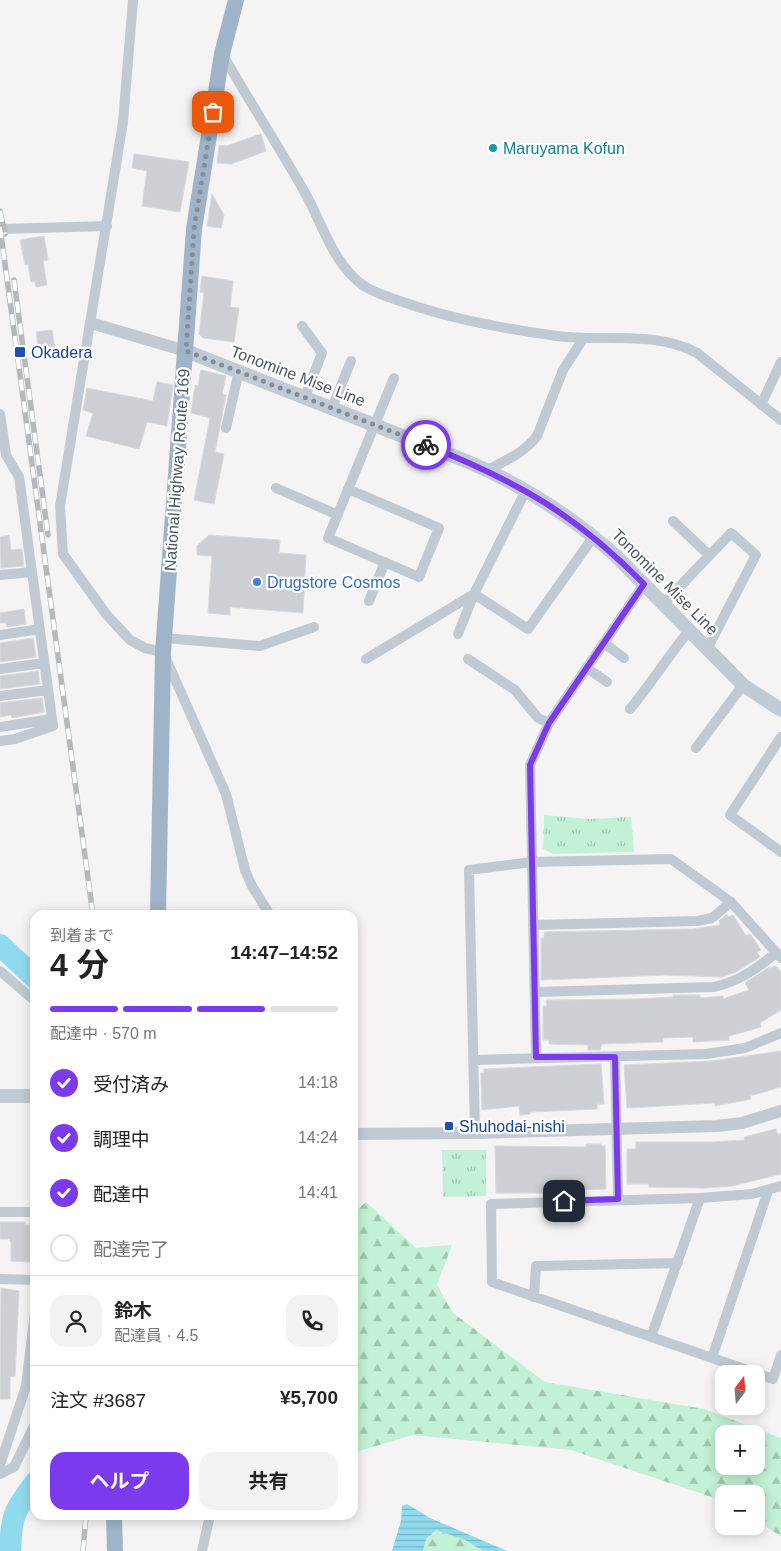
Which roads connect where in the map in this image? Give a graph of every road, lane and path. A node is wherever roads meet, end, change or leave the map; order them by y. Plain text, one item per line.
1 (132, 0) edge
2 (236, 0) edge
3 (222, 54) junction
4 (107, 226) junction
5 (0, 229) edge
6 (91, 323) junction
7 (302, 326) dead end
8 (583, 339) junction
9 (186, 351) junction
10 (351, 361) dead end
11 (781, 362) edge
12 (238, 371) junction
13 (394, 378) dead end
14 (305, 397) junction
15 (761, 405) junction
16 (332, 408) junction
17 (0, 414) edge
18 (781, 420) edge
19 (375, 425) junction
20 (226, 428) dead end
21 (488, 470) junction
22 (276, 488) dead end
23 (348, 489) junction
24 (526, 490) junction
25 (338, 515) junction
26 (673, 521) dead end
27 (594, 536) junction
28 (710, 555) junction
29 (385, 562) junction
30 (32, 572) junction
31 (0, 576) edge
32 (644, 584) junction
33 (474, 594) junction
34 (369, 601) dead end
35 (663, 604) junction
36 (314, 627) dead end
37 (40, 629) junction
38 (689, 631) junction
39 (458, 634) dead end
40 (0, 635) edge
41 (604, 643) junction
42 (164, 645) junction
43 (707, 649) junction
44 (468, 658) dead end
45 (624, 658) dead end
46 (366, 659) dead end
47 (44, 663) junction
48 (0, 668) edge
49 (587, 668) junction
50 (608, 682) dead end
51 (743, 685) junction
52 (48, 690) junction
53 (0, 696) edge
54 (630, 709) dead end
55 (781, 710) edge
56 (52, 719) junction
57 (549, 723) junction
58 (0, 727) edge
59 (781, 737) edge
60 (0, 741) edge
61 (696, 748) dead end
62 (781, 852) edge
63 (531, 862) junction
64 (730, 902) junction
65 (158, 910) edge
66 (264, 910) edge
67 (534, 925) junction
68 (779, 955) edge
69 (0, 971) edge
70 (536, 992) junction
71 (30, 997) edge
72 (781, 1033) edge
73 (536, 1057) junction
74 (615, 1057) junction
75 (474, 1060) junction
76 (0, 1096) edge
77 (30, 1096) edge
78 (781, 1111) edge
79 (616, 1129) junction
80 (476, 1133) junction
81 (358, 1134) edge
82 (781, 1186) edge
83 (768, 1191) junction
84 (700, 1198) junction
85 (618, 1199) junction
86 (0, 1212) edge
87 (30, 1212) edge
88 (678, 1263) junction
89 (0, 1279) edge
90 (30, 1280) edge
91 (534, 1297) junction
92 (651, 1337) junction
93 (30, 1353) edge
94 (781, 1355) edge
95 (712, 1358) junction
96 (30, 1434) edge
97 (0, 1465) edge
98 (0, 1474) edge
99 (114, 1520) edge
100 (209, 1520) edge
101 (115, 1551) edge
102 (202, 1551) edge

1 - 4 street
2 - 3 highway, National Highway Route 169
3 - 8 street
3 - 9 highway, National Highway Route 169
4 - 5 street
4 - 6 street
6 - 9 street
6 - 42 street
7 - 14 street
8 - 15 street
8 - 21 street
9 - 12 main road, Tonomine Mise Line
9 - 42 highway, National Highway Route 169
10 - 16 street
11 - 15 street
12 - 14 main road, Tonomine Mise Line
12 - 20 street
13 - 19 street
14 - 16 main road, Tonomine Mise Line
15 - 18 street
16 - 19 main road, Tonomine Mise Line
17 - 30 street
19 - 21 main road, Tonomine Mise Line
19 - 23 street
21 - 24 main road, Tonomine Mise Line
22 - 25 street
23 - 25 street
23 - 29 street
24 - 27 main road, Tonomine Mise Line
24 - 33 street
25 - 29 street
26 - 28 street
27 - 32 main road, Tonomine Mise Line
27 - 33 street
28 - 35 street
28 - 43 street
29 - 34 street
30 - 31 street
30 - 37 street
32 - 35 main road, Tonomine Mise Line
32 - 41 street
33 - 39 street
33 - 46 street
35 - 38 main road, Tonomine Mise Line
36 - 42 street
37 - 40 street
37 - 47 street
38 - 43 main road, Tonomine Mise Line
38 - 54 street
41 - 45 street
41 - 49 street
42 - 65 highway, National Highway Route 169
42 - 66 street
43 - 51 main road, Tonomine Mise Line
44 - 57 street
47 - 48 street
47 - 52 street
49 - 50 street
49 - 57 street
51 - 55 main road, Tonomine Mise Line
51 - 61 street
52 - 53 street
52 - 56 street
56 - 58 street
56 - 60 street
57 - 63 street
59 - 62 street
63 - 64 street
63 - 67 street
63 - 75 street
64 - 67 street
64 - 68 street
67 - 70 street
68 - 70 street
69 - 71 street
70 - 73 street
72 - 74 street
73 - 74 street
73 - 75 street
74 - 79 street
75 - 80 street
76 - 77 main road
78 - 79 street
79 - 80 street
79 - 85 street
80 - 81 street
82 - 83 street
83 - 84 street
83 - 95 street
84 - 85 street
84 - 88 street
85 - 91 street
86 - 87 street
88 - 91 street
88 - 92 street
89 - 90 street
91 - 92 street
92 - 95 street
93 - 97 street
94 - 95 street
96 - 98 street
99 - 101 highway
100 - 102 street

